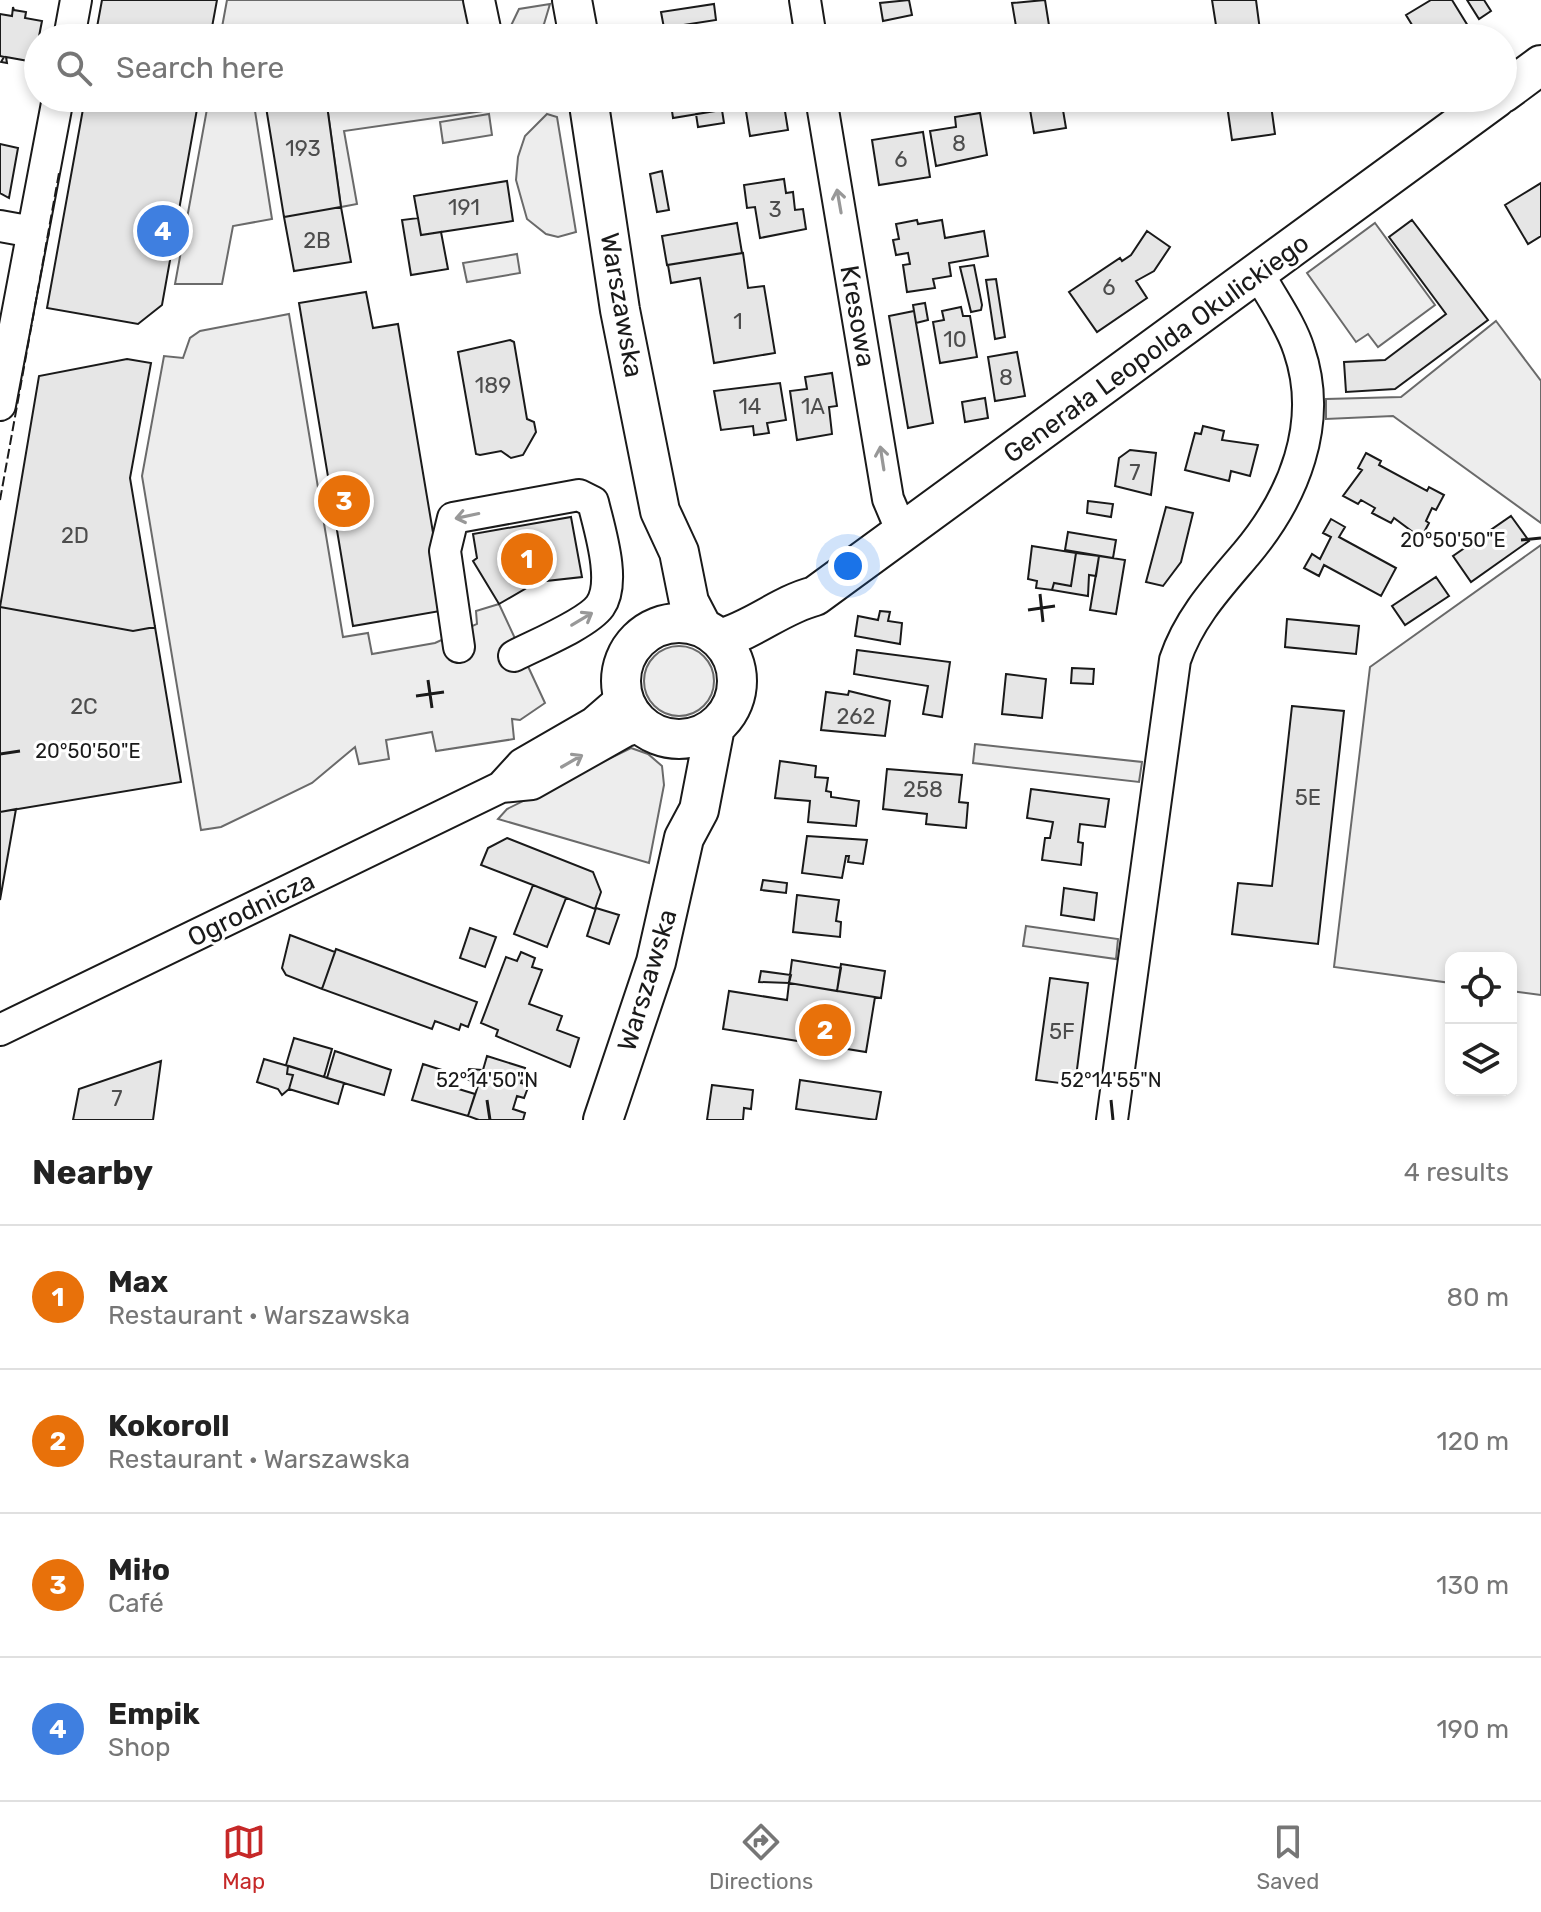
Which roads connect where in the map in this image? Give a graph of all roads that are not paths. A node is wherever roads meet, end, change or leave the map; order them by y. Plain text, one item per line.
1 (76, 0) edge
2 (479, 0) edge
3 (572, 0) edge
4 (805, 0) edge
5 (72, 24) edge
6 (484, 24) edge
7 (576, 24) edge
8 (809, 24) edge
9 (1541, 65) edge
10 (1517, 83) edge
11 (55, 112) edge
12 (590, 112) edge
13 (823, 112) edge
14 (1477, 112) edge
15 (0, 226) edge
16 (33, 232) junction
17 (1259, 274) junction
18 (0, 405) edge
19 (660, 511) junction
20 (902, 532) junction
21 (815, 596) junction
22 (661, 625) junction
23 (710, 633) junction
24 (459, 647) dead end
25 (514, 656) dead end
26 (737, 676) junction
27 (646, 721) junction
28 (715, 727) junction
29 (684, 838) junction
30 (0, 1030) edge
31 (603, 1120) edge
32 (1112, 1120) edge

1 - 5 street
2 - 6 street
3 - 7 main road
4 - 8 street
9 - 10 main road
11 - 16 street
12 - 19 main road, Warszawska
20 -> 13 street, Kresowa
14 - 17 main road, Generała Leopolda Okulickiego
15 - 16 street
16 - 18 street
17 - 20 main road, Generała Leopolda Okulickiego
17 - 32 street
19 - 22 main road, Warszawska
19 - 23 main road, Warszawska
20 - 21 main road, Generała Leopolda Okulickiego
21 - 23 main road, Generała Leopolda Okulickiego
21 - 26 main road, Generała Leopolda Okulickiego
22 - 23 main road
22 - 27 main road
23 - 26 main road
25 -> 24 street
26 - 28 main road
27 - 28 main road
27 - 29 main road, Warszawska
27 - 30 street, Ogrodnicza
28 - 29 main road, Warszawska
29 - 31 main road, Warszawska

